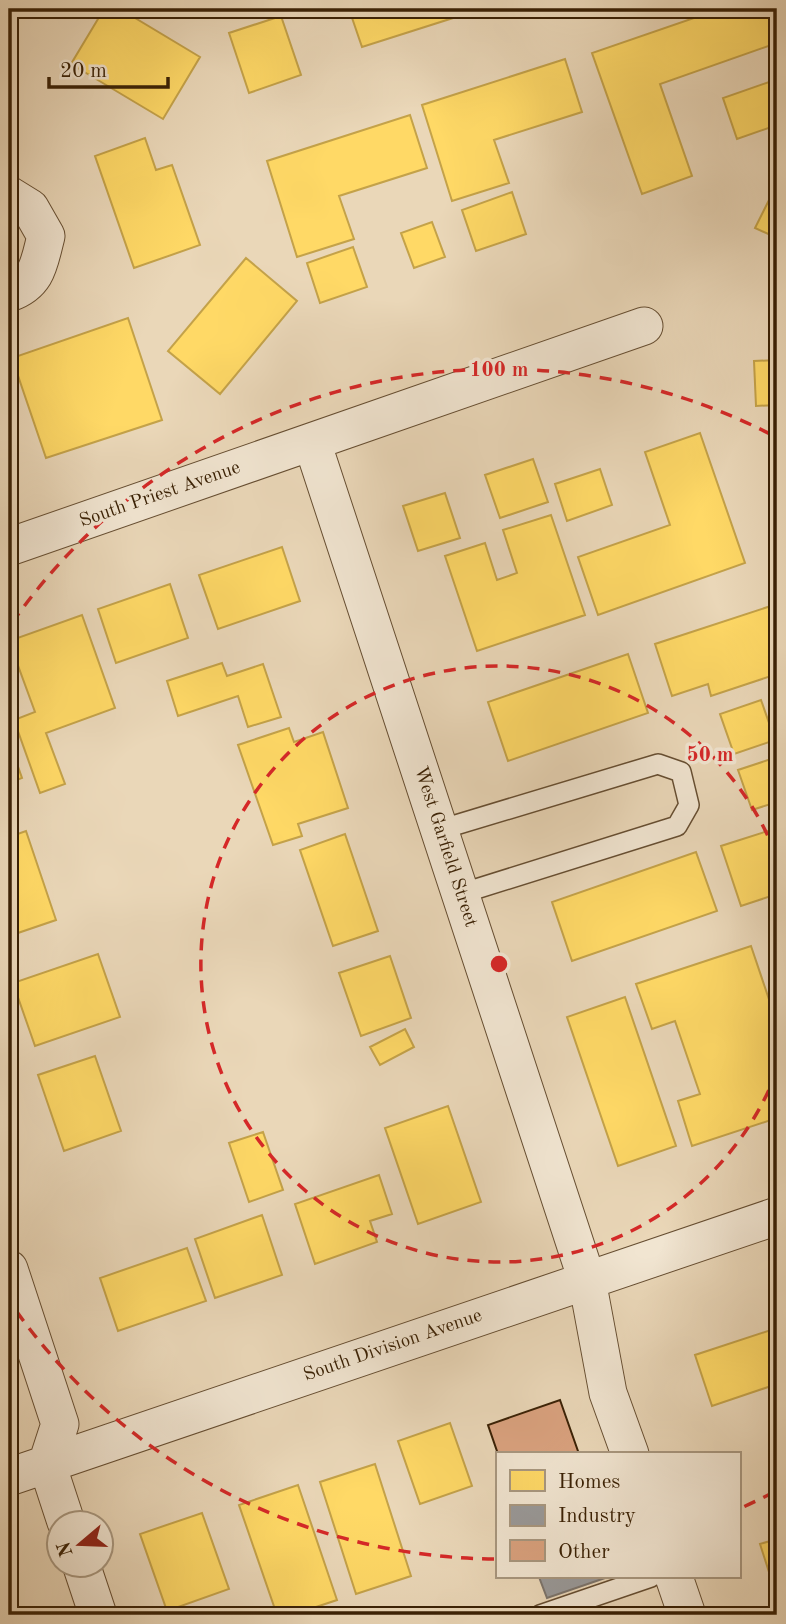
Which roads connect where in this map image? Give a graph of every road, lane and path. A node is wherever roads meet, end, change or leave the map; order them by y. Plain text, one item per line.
1 (9, 195) edge
2 (9, 293) edge
3 (644, 326) dead end
4 (312, 442) junction
5 (9, 548) edge
6 (439, 830) junction
7 (460, 894) junction
8 (777, 1216) edge
9 (9, 1269) edge
10 (587, 1280) junction
11 (629, 1452) edge
12 (47, 1464) junction
13 (9, 1477) edge
14 (61, 1508) edge
15 (86, 1578) edge
16 (648, 1578) edge
17 (674, 1578) edge
18 (98, 1615) edge
19 (540, 1615) edge
20 (687, 1615) edge

1 - 2 street
3 - 4 street, South Priest Avenue
4 - 5 street, South Priest Avenue
4 - 6 street, West Garfield Street
6 - 7 street, West Garfield Street
6 - 7 lane
7 - 10 street, West Garfield Street
8 - 10 street, South Division Avenue
9 - 12 street
10 - 11 street, West Garfield Street
10 - 12 street, South Division Avenue
12 - 13 street, South Division Avenue
12 - 14 street
15 - 18 street
16 - 19 lane
17 - 20 street

